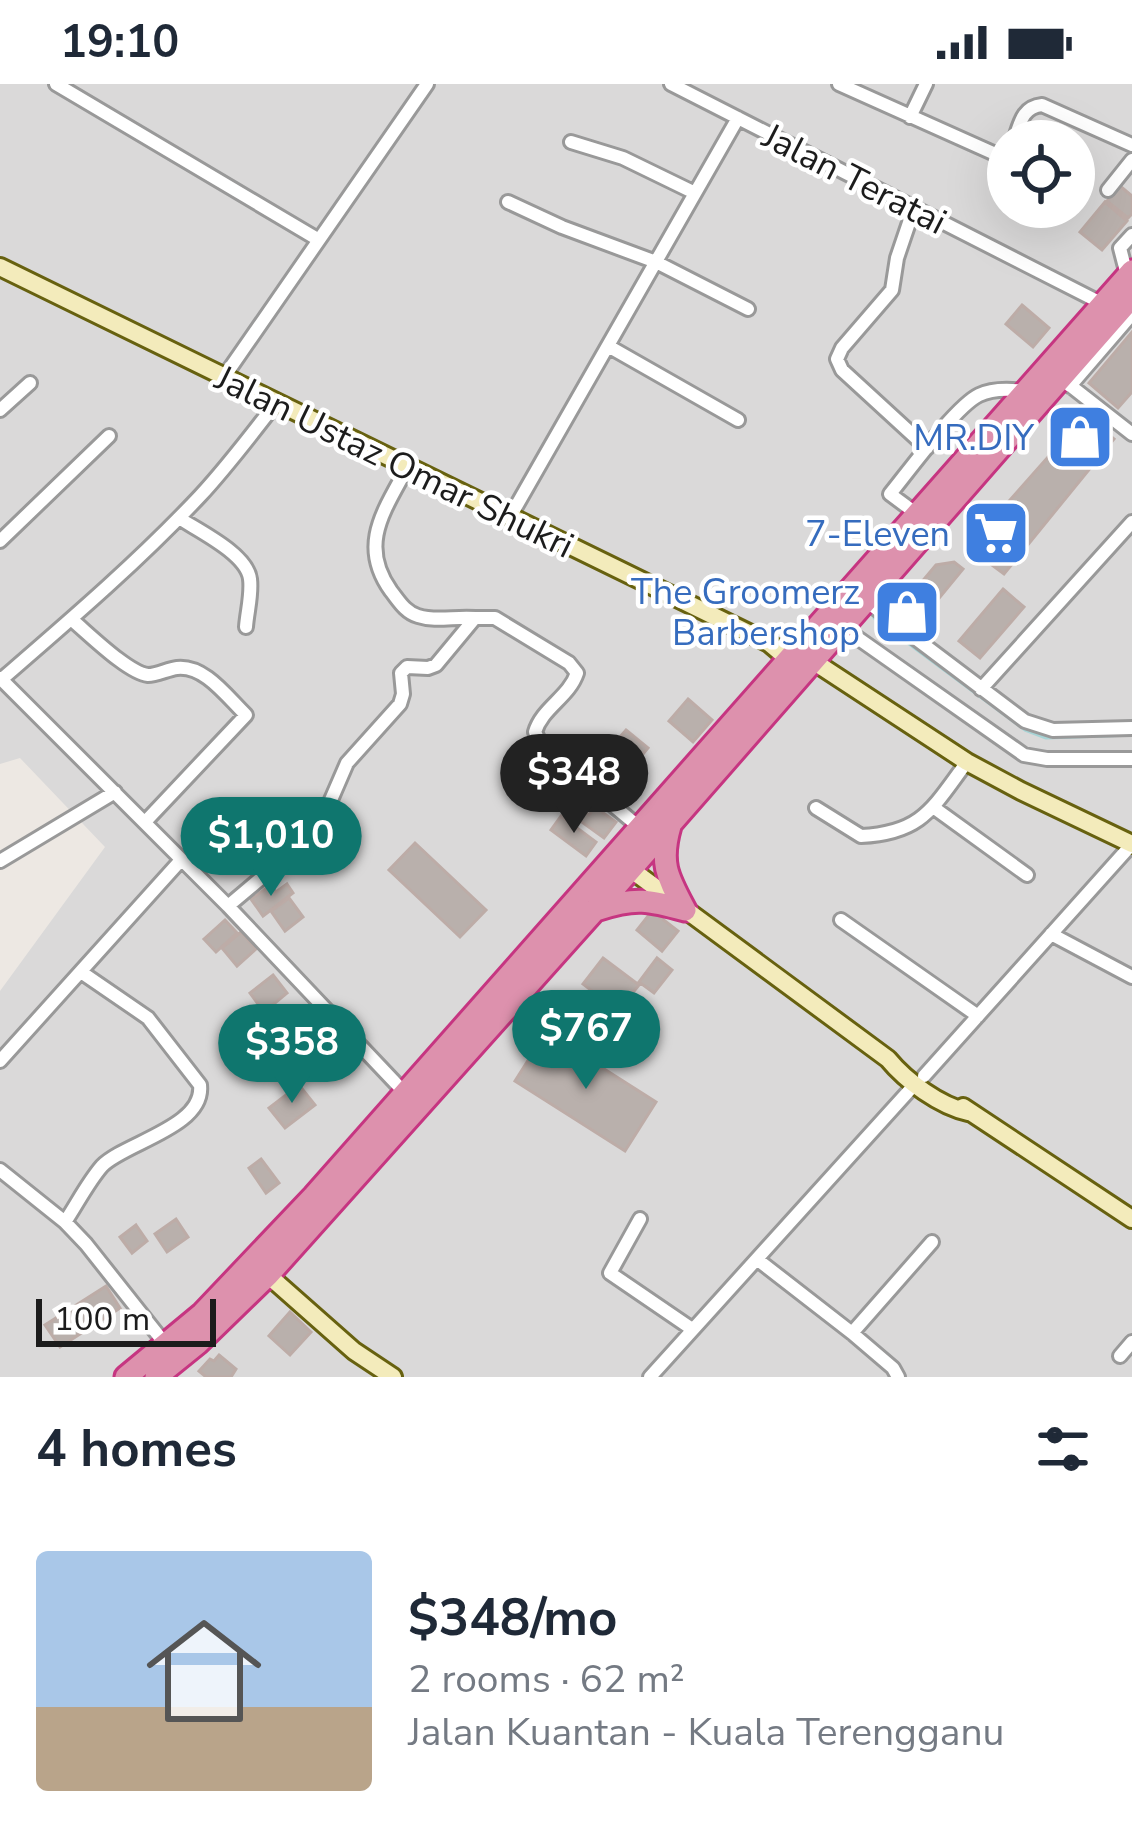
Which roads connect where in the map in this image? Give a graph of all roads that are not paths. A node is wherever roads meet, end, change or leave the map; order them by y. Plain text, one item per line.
1 (56, 84) edge
2 (427, 84) edge
3 (671, 84) edge
4 (838, 84) edge
5 (926, 84) edge
6 (910, 117) junction
7 (737, 118) junction
8 (1021, 120) edge
9 (1075, 120) edge
10 (1095, 129) edge
11 (572, 142) dead end
12 (1132, 146) edge
13 (987, 150) edge
14 (1132, 160) edge
15 (1108, 190) dead end
16 (695, 193) junction
17 (508, 202) dead end
18 (914, 208) junction
19 (1132, 235) edge
20 (319, 240) junction
21 (656, 262) junction
22 (1, 269) edge
23 (1130, 282) edge
24 (1103, 304) junction
25 (748, 309) dead end
26 (1132, 314) edge
27 (608, 346) junction
28 (224, 376) junction
29 (1065, 382) junction
30 (30, 383) dead end
31 (1025, 391) junction
32 (276, 403) junction
33 (0, 410) edge
34 (738, 420) dead end
35 (1132, 434) edge
36 (109, 436) dead end
37 (927, 448) junction
38 (406, 468) junction
39 (916, 514) junction
40 (510, 517) junction
41 (179, 518) junction
42 (1132, 522) edge
43 (0, 541) edge
44 (866, 601) junction
45 (475, 618) junction
46 (71, 620) junction
47 (246, 627) dead end
48 (842, 627) junction
49 (788, 659) junction
50 (812, 661) junction
51 (1, 679) edge
52 (980, 689) junction
53 (1132, 728) edge
54 (1132, 759) edge
55 (967, 762) junction
56 (115, 792) junction
57 (933, 807) junction
58 (816, 808) dead end
59 (671, 820) junction
60 (145, 822) junction
61 (639, 827) junction
62 (1132, 844) edge
63 (182, 860) junction
64 (0, 861) edge
65 (622, 863) junction
66 (1028, 875) dead end
67 (227, 906) junction
68 (595, 910) junction
69 (686, 910) junction
70 (841, 920) dead end
71 (1051, 934) junction
72 (81, 972) junction
73 (1132, 977) edge
74 (978, 1016) junction
75 (0, 1061) edge
76 (920, 1080) junction
77 (405, 1093) junction
78 (3, 1177) edge
79 (640, 1219) dead end
80 (1132, 1219) edge
81 (65, 1222) junction
82 (932, 1241) dead end
83 (758, 1260) junction
84 (268, 1275) junction
85 (692, 1329) junction
86 (852, 1333) junction
87 (1132, 1342) edge
88 (166, 1346) junction
89 (1120, 1356) dead end
90 (163, 1375) edge
91 (126, 1377) edge
92 (393, 1377) edge
93 (650, 1377) edge
94 (898, 1377) edge

1 - 20 street
2 - 20 street
3 - 7 street, Jalan Teratai
4 - 6 street
5 - 6 street
6 - 13 street
7 - 16 street
7 - 18 street, Jalan Teratai
8 - 9 street
10 - 12 street
11 - 16 street
14 - 15 street
16 - 21 street
17 - 21 street
18 - 24 street, Jalan Teratai
18 - 37 street
19 - 23 street
20 - 28 street
21 - 25 street
21 - 27 street
22 - 28 street, Jalan Ustaz Omar Shukri
23 - 24 highway
23 - 29 highway
24 - 31 highway
26 - 29 street
27 - 34 street
27 - 40 street
28 - 32 street, Jalan Ustaz Omar Shukri
29 - 35 street
29 - 44 highway
30 - 33 street
31 - 37 street
31 - 39 highway
32 - 38 street, Jalan Ustaz Omar Shukri
32 - 41 street
36 - 43 street
37 - 39 street
38 - 40 street, Jalan Ustaz Omar Shukri
38 - 45 street
39 - 49 highway
40 - 49 street, Jalan Ustaz Omar Shukri
41 - 46 street
41 - 47 street
42 - 52 street
44 - 48 highway
44 - 52 street
45 - 61 street
45 - 67 street
46 - 51 street
46 - 60 street
48 - 50 highway
48 - 54 street
49 - 61 highway
50 - 55 street
50 - 59 highway
51 - 56 street
52 - 53 street
55 - 57 street
55 - 62 street
56 - 60 street
56 - 64 street
57 - 58 street
57 - 66 street
59 - 65 highway
59 - 69 highway
60 - 63 street
61 - 65 highway
62 - 71 street
63 - 67 street
63 - 72 street
65 - 68 highway
65 - 69 street
65 - 77 highway
67 - 77 street
68 - 69 highway
68 - 84 highway
69 - 76 street
70 - 74 street
71 - 73 street
71 - 74 street
72 - 75 street
72 - 81 street
74 - 76 street
76 - 80 street
76 - 83 street
77 - 88 highway
78 - 81 street
79 - 85 street
81 - 88 street
82 - 86 street
83 - 85 street
83 - 86 street
84 - 90 highway
84 - 92 street
85 - 93 street
86 - 94 street
87 - 89 street
88 - 91 highway

